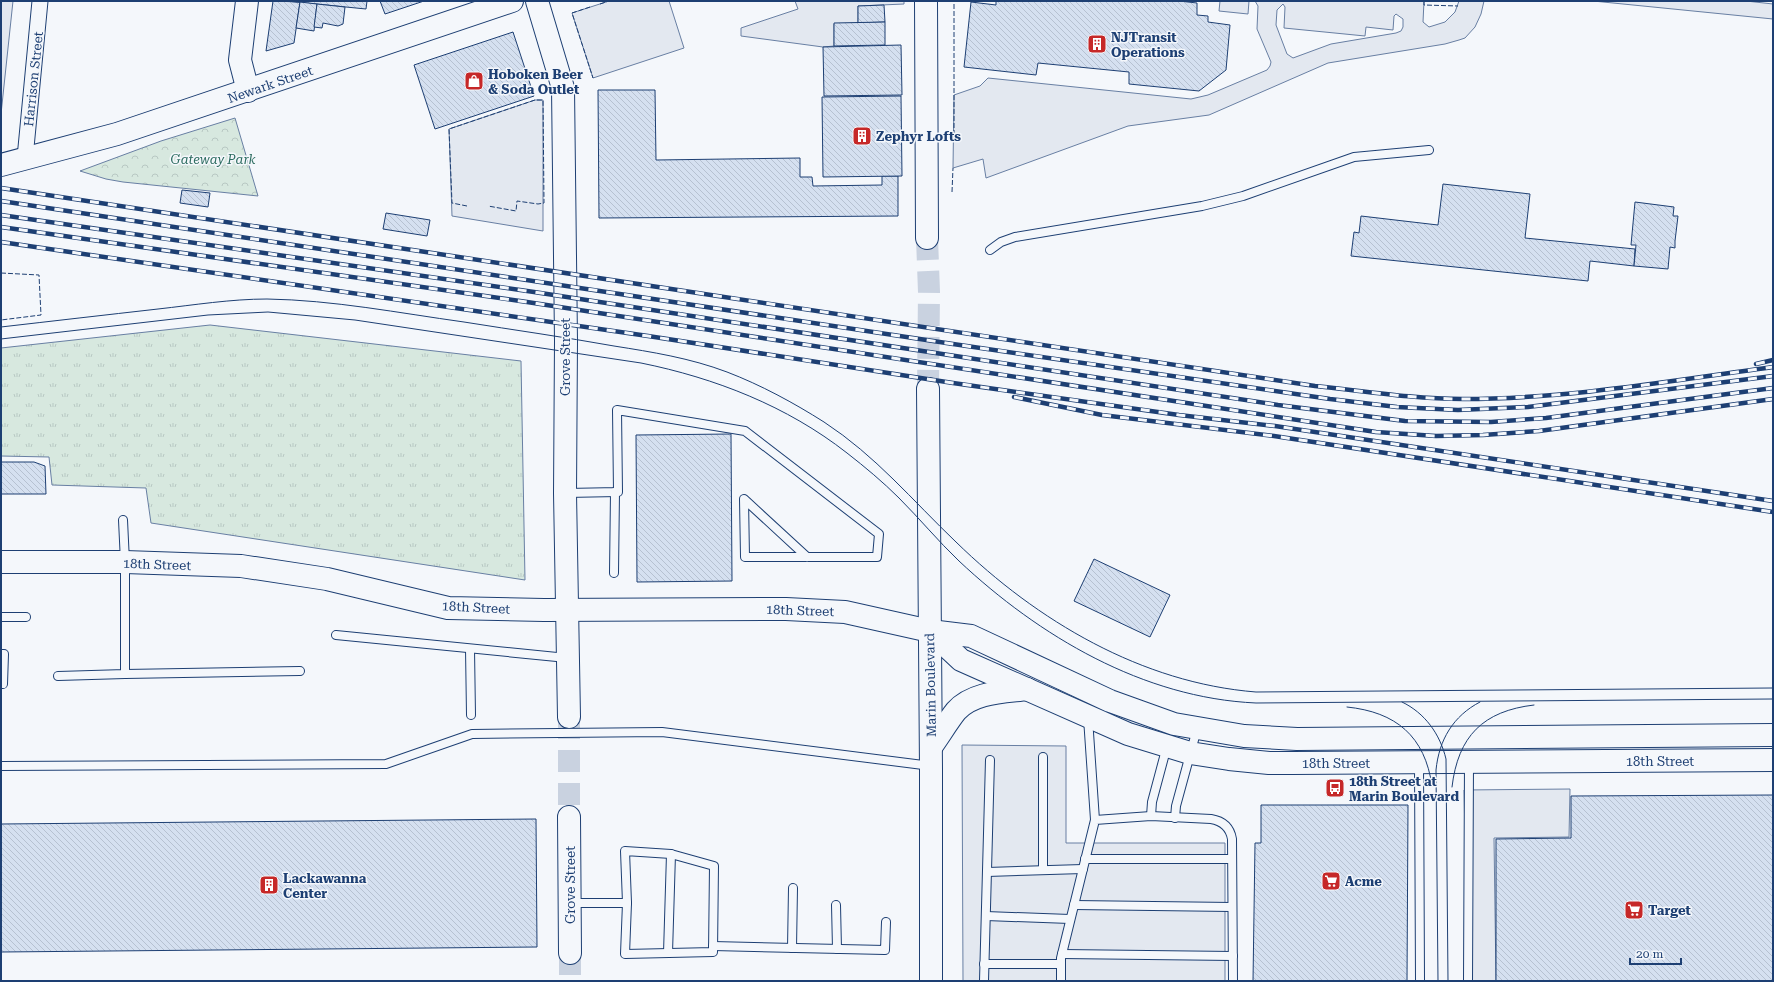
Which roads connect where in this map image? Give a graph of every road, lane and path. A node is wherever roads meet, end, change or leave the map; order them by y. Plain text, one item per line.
1 (40, 1) edge
2 (246, 1) edge
3 (512, 1) edge
4 (537, 1) edge
5 (926, 1) edge
6 (468, 8) edge
7 (248, 91) junction
8 (1429, 150) dead end
9 (25, 158) junction
10 (1, 165) edge
11 (927, 238) tunnel mouth
12 (990, 250) dead end
13 (928, 389) tunnel mouth
14 (565, 492) junction
15 (615, 492) junction
16 (122, 520) dead end
17 (807, 557) junction
18 (1, 562) edge
19 (125, 562) junction
20 (614, 573) dead end
21 (567, 610) junction
22 (1, 617) edge
23 (26, 617) dead end
24 (930, 631) junction
25 (336, 635) dead end
26 (470, 649) junction
27 (1, 654) edge
28 (568, 658) junction
29 (300, 671) dead end
30 (125, 674) junction
31 (58, 676) dead end
32 (1, 684) edge
33 (1027, 689) junction
34 (471, 715) dead end
35 (568, 717) tunnel mouth
36 (1088, 717) junction
37 (1197, 729) junction
38 (1773, 735) edge
39 (1170, 736) junction
40 (1528, 737) junction
41 (1190, 753) junction
42 (931, 757) junction
43 (1043, 757) dead end
44 (990, 760) dead end
45 (1773, 760) edge
46 (1530, 761) junction
47 (1469, 762) junction
48 (1419, 763) junction
49 (1, 766) edge
50 (1151, 816) junction
51 (570, 818) tunnel mouth
52 (1175, 818) junction
53 (1095, 820) junction
54 (671, 854) junction
55 (1085, 859) junction
56 (1232, 859) junction
57 (1083, 869) junction
58 (1043, 870) junction
59 (987, 872) junction
60 (793, 888) dead end
61 (570, 903) junction
62 (627, 903) junction
63 (836, 905) dead end
64 (1074, 905) junction
65 (1232, 907) junction
66 (986, 916) junction
67 (1070, 919) junction
68 (886, 922) dead end
69 (713, 946) junction
70 (792, 948) junction
71 (837, 949) junction
72 (570, 952) tunnel mouth
73 (668, 953) junction
74 (1062, 954) junction
75 (1233, 956) junction
76 (984, 964) junction
77 (1061, 964) junction
78 (931, 981) edge
79 (984, 981) edge
80 (1061, 981) edge
81 (1233, 981) edge
82 (1420, 981) edge
83 (1468, 981) edge

1 - 9 street, Harrison Street
2 - 7 street
3 - 6 street, Newark Street
4 - 14 street, Grove Street
5 - 11 street
6 - 7 street, Newark Street
7 - 9 street, Newark Street
8 - 12 lane
9 - 10 street, Newark Street
13 - 24 street, Marin Boulevard
14 - 15 lane
14 - 21 street, Grove Street
15 - 17 lane
15 - 20 lane
16 - 19 lane
17 - 17 lane
18 - 19 street, 18th Street
19 - 21 street, 18th Street
19 - 30 lane
21 - 24 street, 18th Street
21 - 28 street, Grove Street
22 - 23 lane
24 - 33 street, 18th Street
24 - 39 street, 18th Street
24 - 42 street, Marin Boulevard
25 - 26 lane
26 - 28 lane
26 - 34 lane
27 - 32 lane
28 - 35 street, Grove Street
29 - 30 lane
30 - 31 lane
33 - 36 street, 18th Street
33 - 42 street
36 - 39 street, 18th Street
36 - 53 lane
37 - 39 street, 18th Street
37 - 40 street, 18th Street
37 - 41 lane
38 - 40 street, 18th Street
39 - 41 street, 18th Street
39 - 50 lane
40 - 46 street
41 - 48 street, 18th Street
41 - 52 lane
42 - 49 lane
42 - 78 street, Marin Boulevard
43 - 58 lane
44 - 59 lane
45 - 46 street, 18th Street
46 - 47 street, 18th Street
47 - 48 street, 18th Street
47 - 83 lane
48 - 82 lane
50 - 52 lane
50 - 53 lane
51 - 61 street, Grove Street
52 - 56 lane
53 - 55 lane
54 - 62 lane
54 - 69 lane
54 - 73 lane
55 - 56 lane
55 - 57 lane
56 - 65 lane
57 - 58 lane
57 - 64 lane
58 - 59 lane
59 - 66 lane
60 - 70 lane
61 - 62 lane
61 - 72 street, Grove Street
62 - 73 lane
63 - 71 lane
64 - 65 lane
64 - 67 lane
65 - 75 lane
66 - 67 lane
66 - 76 lane
67 - 74 lane
68 - 71 lane
69 - 70 lane
69 - 73 lane
70 - 71 lane
74 - 75 lane
74 - 77 lane
75 - 81 lane
76 - 77 lane
76 - 79 lane
77 - 80 lane

